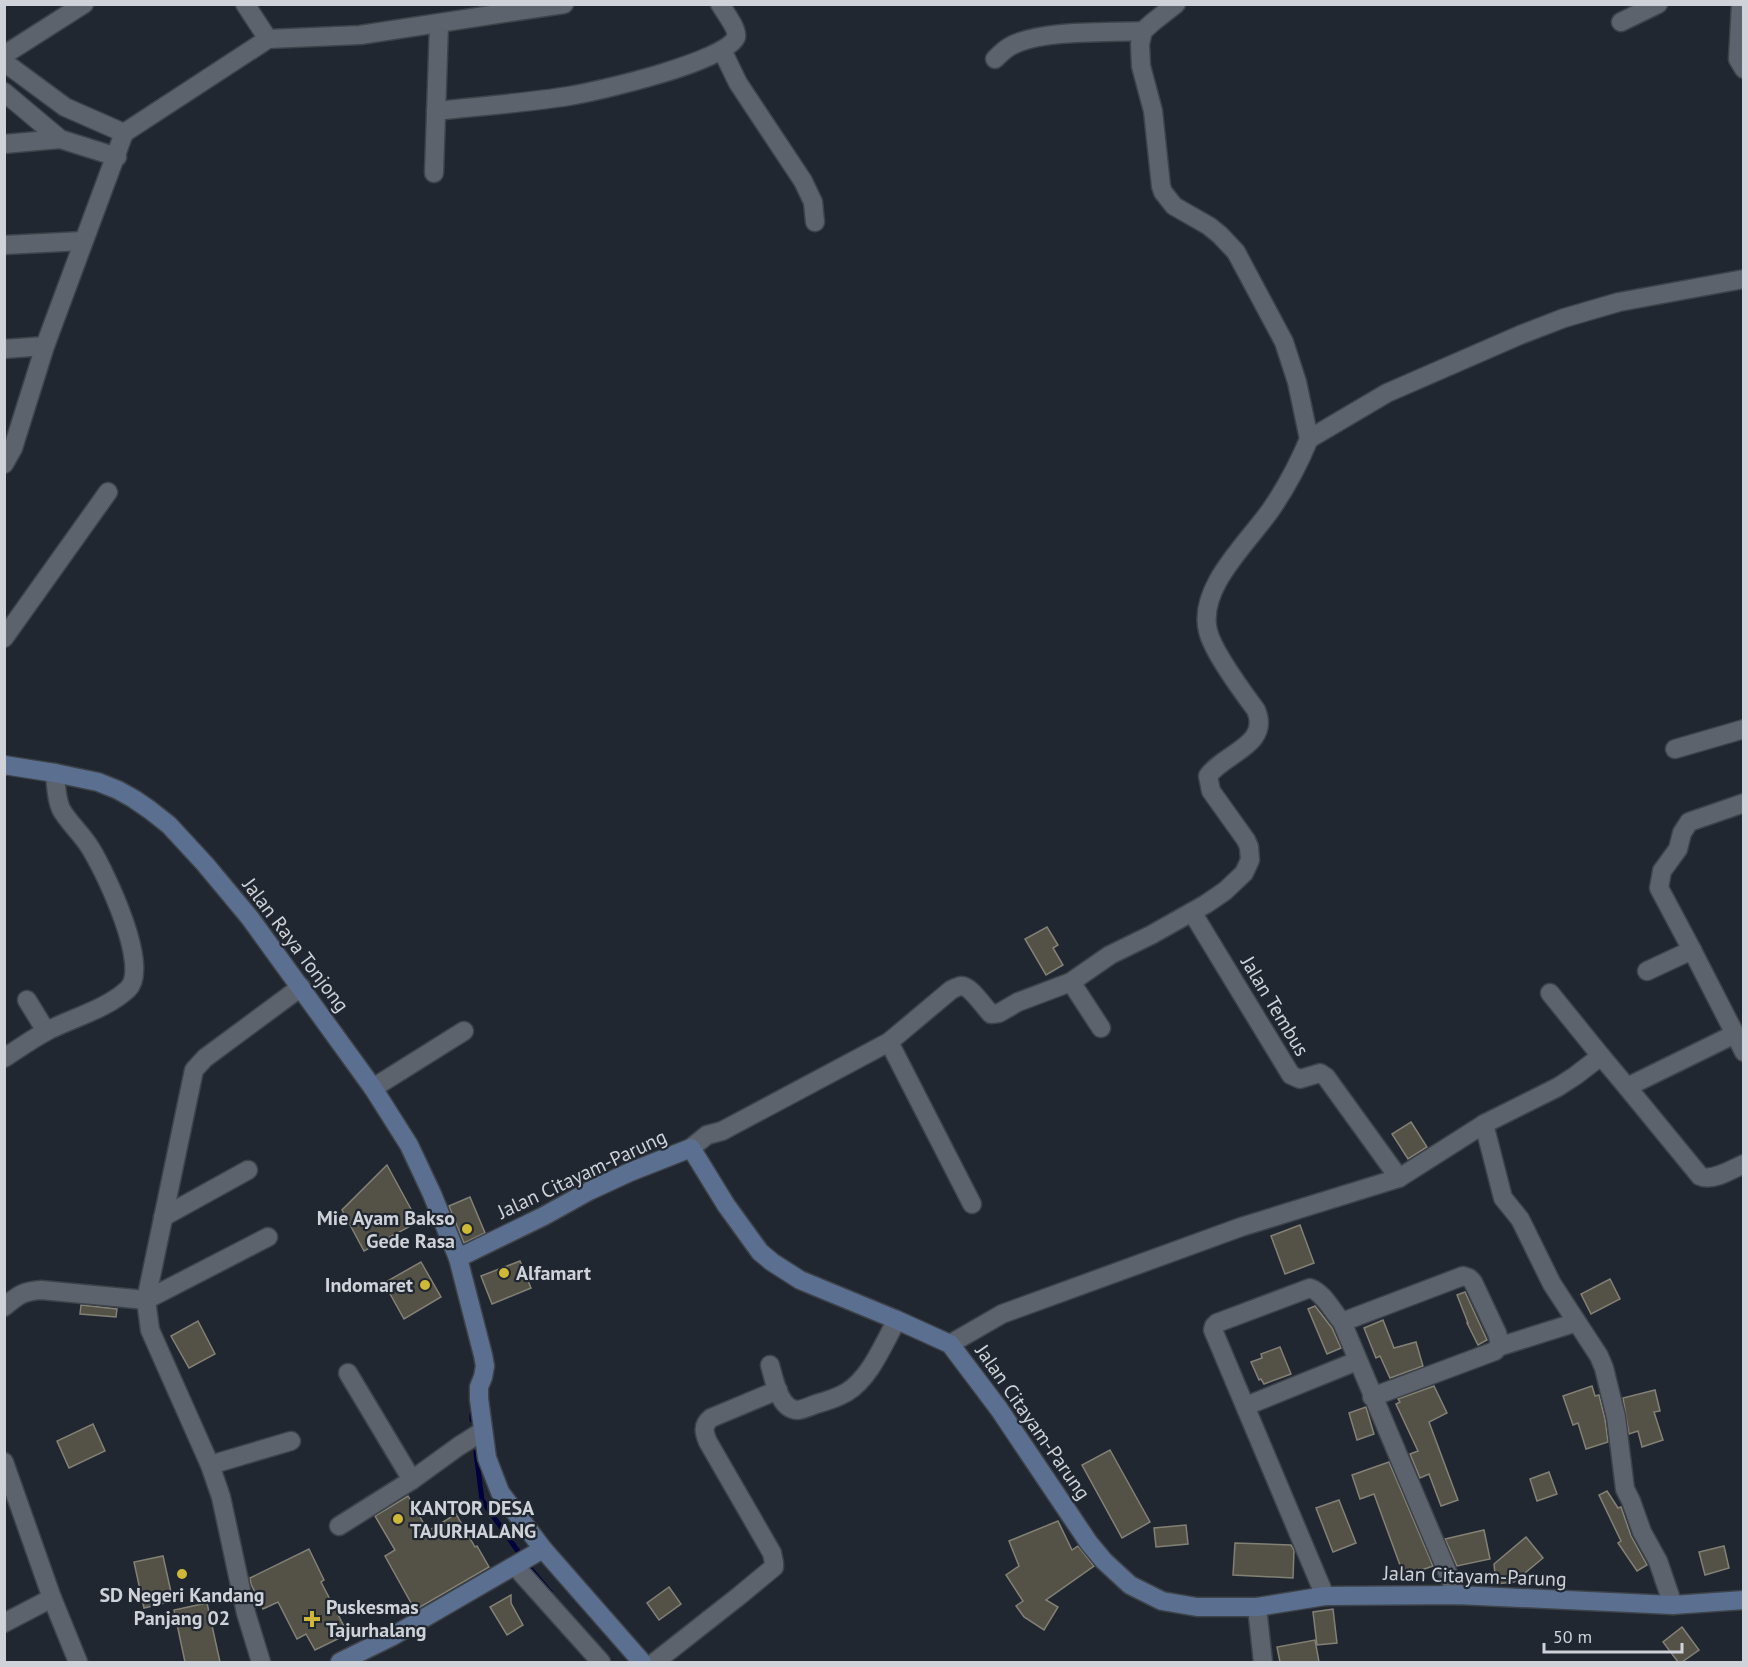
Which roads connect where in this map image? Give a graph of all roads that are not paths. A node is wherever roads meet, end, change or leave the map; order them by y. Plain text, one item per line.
1 (84, 4) edge
2 (245, 4) edge
3 (564, 4) edge
4 (720, 4) edge
5 (1176, 4) edge
6 (1658, 4) edge
7 (1741, 4) edge
8 (1621, 22) dead end
9 (439, 24) junction
10 (1143, 32) junction
11 (268, 39) junction
12 (722, 50) junction
13 (4, 55) edge
14 (995, 59) dead end
15 (4, 62) edge
16 (1743, 69) edge
17 (4, 92) edge
18 (436, 111) junction
19 (124, 133) junction
20 (60, 139) junction
21 (4, 144) edge
22 (117, 157) junction
23 (434, 173) dead end
24 (815, 222) dead end
25 (83, 241) junction
26 (4, 245) edge
27 (1743, 279) edge
28 (45, 346) junction
29 (4, 349) edge
30 (1309, 438) junction
31 (7, 453) edge
32 (108, 492) dead end
33 (4, 638) edge
34 (1743, 729) edge
35 (1675, 749) dead end
36 (4, 765) edge
37 (55, 773) junction
38 (1743, 803) edge
39 (1192, 912) junction
40 (1692, 950) junction
41 (1647, 971) dead end
42 (1071, 982) junction
43 (301, 987) junction
44 (1550, 993) dead end
45 (27, 1000) dead end
46 (1101, 1028) dead end
47 (46, 1031) junction
48 (464, 1031) dead end
49 (1735, 1034) junction
50 (889, 1042) junction
51 (1743, 1052) edge
52 (1601, 1056) junction
53 (4, 1058) edge
54 (373, 1088) junction
55 (1627, 1088) junction
56 (1484, 1124) junction
57 (690, 1148) junction
58 (1743, 1164) edge
59 (248, 1170) dead end
60 (1399, 1178) junction
61 (972, 1204) dead end
62 (163, 1217) junction
63 (268, 1237) dead end
64 (458, 1258) junction
65 (146, 1300) junction
66 (4, 1307) edge
67 (897, 1320) junction
68 (1342, 1322) junction
69 (1571, 1324) dead end
70 (950, 1344) junction
71 (1498, 1347) junction
72 (1357, 1361) junction
73 (770, 1365) dead end
74 (348, 1373) dead end
75 (778, 1390) junction
76 (1372, 1397) junction
77 (1246, 1406) junction
78 (483, 1431) junction
79 (291, 1441) dead end
80 (4, 1462) edge
81 (210, 1465) junction
82 (412, 1480) junction
83 (339, 1526) dead end
84 (527, 1558) junction
85 (1457, 1595) junction
86 (1325, 1596) junction
87 (52, 1598) junction
88 (1743, 1600) edge
89 (1673, 1605) junction
90 (1257, 1607) junction
91 (4, 1623) edge
92 (78, 1662) edge
93 (261, 1662) edge
94 (340, 1662) edge
95 (601, 1662) edge
96 (642, 1662) edge
97 (655, 1662) edge
98 (1263, 1662) edge

1 - 13 street
2 - 11 street
3 - 9 street
4 - 12 street
5 - 10 street
6 - 8 street
7 - 16 street
9 - 11 street
9 - 18 street
10 - 14 street
10 - 30 street
11 - 19 street
12 - 18 street
12 - 24 street
15 - 19 street
17 - 20 street
18 - 23 street
19 - 22 street
20 - 21 street
20 - 22 street
22 - 25 street
25 - 26 street
25 - 28 street
27 - 30 street
28 - 29 street
28 - 31 street
30 - 39 street
32 - 33 street
34 - 35 street
36 - 37 main road, Jalan Raya Tonjong
37 - 43 main road, Jalan Raya Tonjong
37 - 47 street
38 - 40 street
39 - 42 street
39 - 60 street, Jalan Tembus
40 - 41 street
40 - 49 street
42 - 46 street
42 - 50 street
43 - 54 main road, Jalan Raya Tonjong
43 - 62 street
44 - 52 street
45 - 47 street
47 - 53 street
48 - 54 street
49 - 51 street
49 - 55 street
50 - 57 street
50 - 61 street
52 - 55 street
52 - 56 street
54 - 64 main road, Jalan Raya Tonjong
55 - 58 street
56 - 60 street
56 - 89 street
57 - 64 main road, Jalan Citayam-Parung
57 - 67 main road, Jalan Citayam-Parung
59 - 62 street
60 - 70 street
62 - 65 street
63 - 65 street
64 - 78 main road
65 - 66 street
65 - 81 street
67 - 70 main road, Jalan Citayam-Parung
67 - 75 street
68 - 71 street
68 - 72 street
68 - 77 street
69 - 71 street
70 - 90 main road, Jalan Citayam-Parung
71 - 76 street
72 - 76 street
72 - 77 street
73 - 75 street
74 - 82 street
75 - 97 street
76 - 85 street
77 - 86 street
78 - 82 street
78 - 84 main road
79 - 81 street
80 - 87 street
81 - 93 street
82 - 83 street
84 - 94 main road
84 - 95 street
84 - 96 main road
85 - 86 main road, Jalan Citayam-Parung
85 - 89 main road, Jalan Citayam-Parung
86 - 90 main road, Jalan Citayam-Parung
87 - 91 street
87 - 92 street
88 - 89 main road, Jalan Citayam-Parung
90 - 98 street

